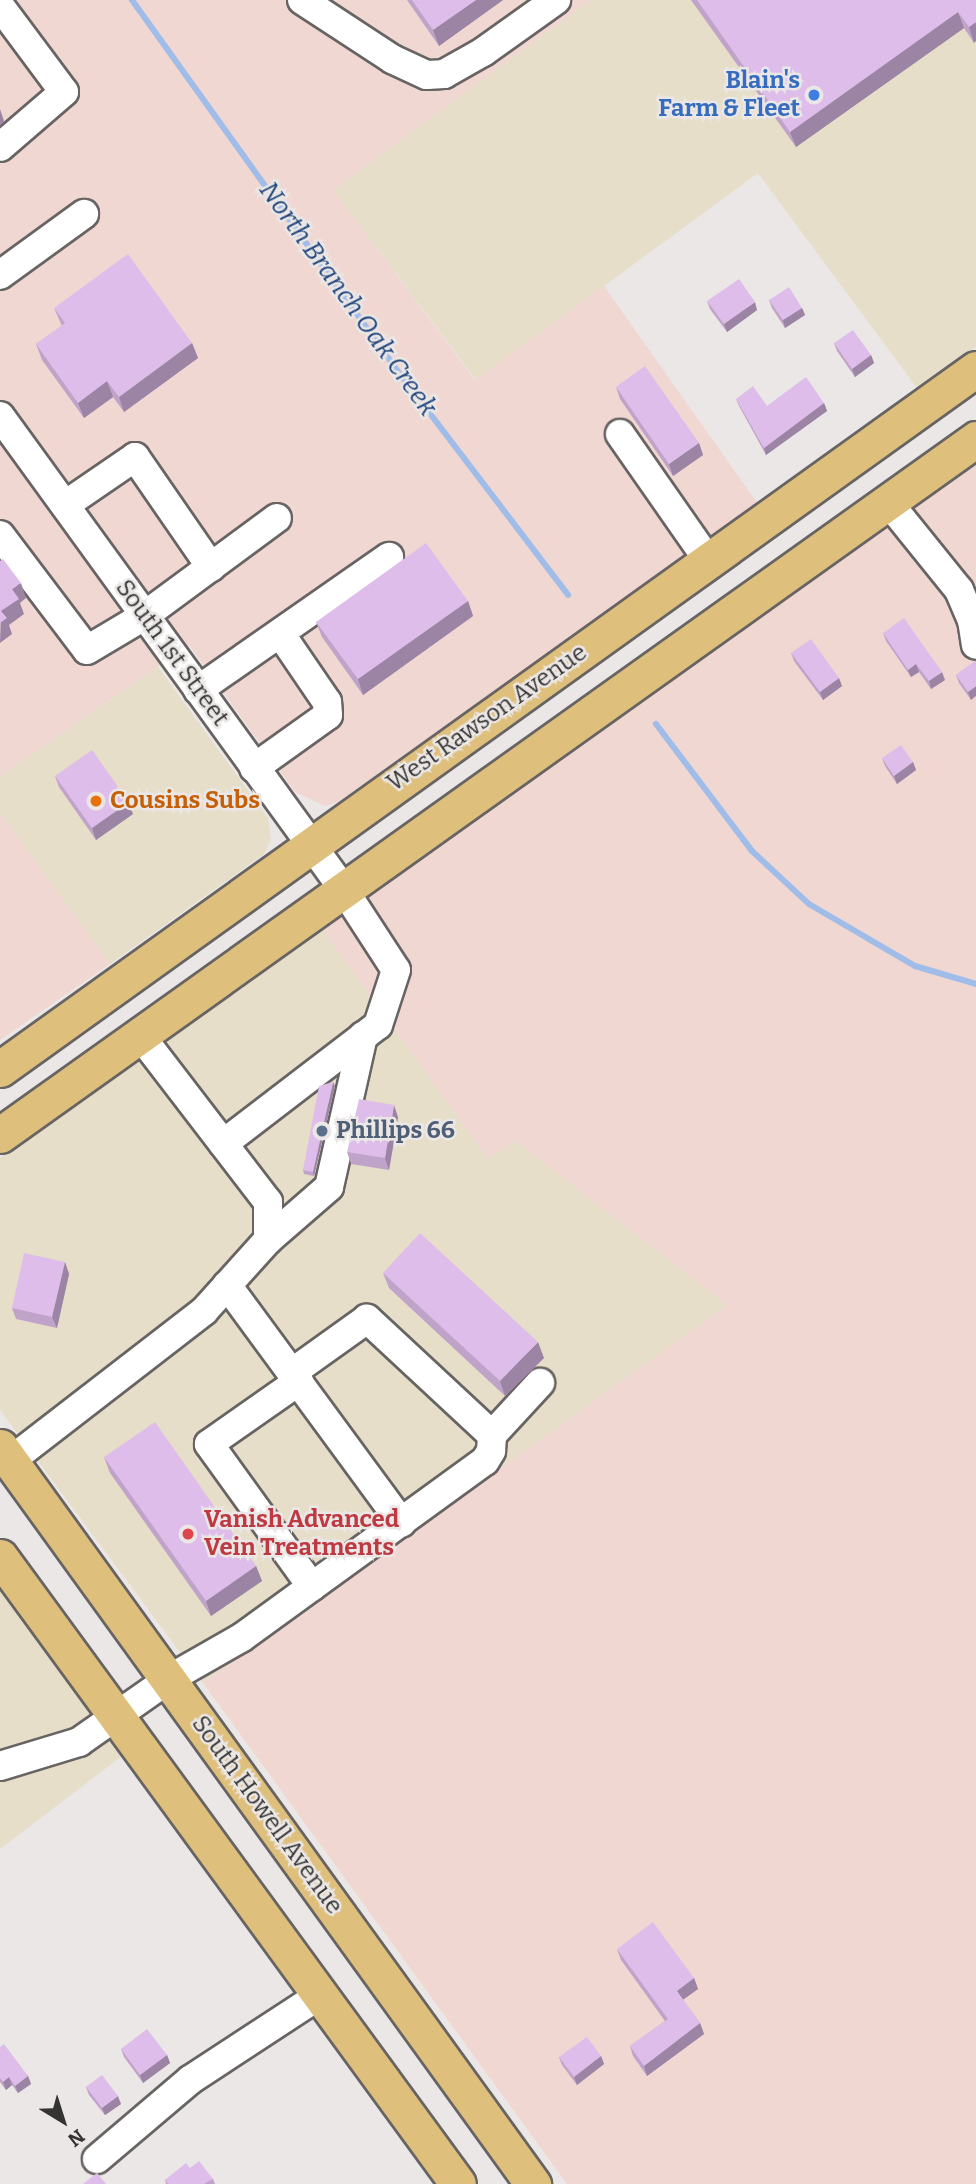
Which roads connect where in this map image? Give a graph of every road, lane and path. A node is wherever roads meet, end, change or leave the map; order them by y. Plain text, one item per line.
1 (302, 0) edge
2 (556, 0) edge
3 (0, 6) edge
4 (0, 148) edge
5 (84, 214) dead end
6 (0, 275) edge
7 (976, 369) edge
8 (0, 416) edge
9 (620, 434) dead end
10 (976, 439) edge
11 (863, 450) junction
12 (891, 500) junction
13 (65, 505) junction
14 (277, 518) dead end
15 (0, 535) edge
16 (389, 557) dead end
17 (708, 560) junction
18 (211, 567) junction
19 (144, 616) junction
20 (280, 633) junction
21 (976, 645) edge
22 (198, 690) junction
23 (254, 768) junction
24 (310, 844) junction
25 (344, 890) junction
26 (140, 1035) junction
27 (363, 1036) junction
28 (44, 1037) junction
29 (0, 1054) edge
30 (0, 1069) edge
31 (0, 1135) edge
32 (223, 1143) junction
33 (268, 1240) junction
34 (227, 1285) junction
35 (296, 1376) junction
36 (540, 1383) dead end
37 (0, 1420) edge
38 (492, 1435) junction
39 (8, 1461) edge
40 (402, 1523) junction
41 (0, 1557) edge
42 (312, 1587) junction
43 (112, 1601) junction
44 (169, 1679) junction
45 (117, 1716) junction
46 (0, 1766) edge
47 (320, 1995) junction
48 (97, 2159) dead end
49 (458, 2184) edge
50 (533, 2184) edge

1 - 2 street
3 - 4 street
5 - 6 street
7 - 11 main road, West Rawson Avenue
8 - 13 street, South 1st Street
9 - 17 street
10 - 12 main road
11 - 12 main road
11 - 17 main road, West Rawson Avenue
12 - 21 street
12 - 25 main road
13 - 18 street
13 - 19 street, South 1st Street
14 - 18 street
15 - 19 street
16 - 20 street
17 - 24 main road, West Rawson Avenue
18 - 19 street
19 - 22 street, South 1st Street
20 - 22 street
20 - 23 street
22 - 23 street, South 1st Street
23 - 24 street, South 1st Street
24 - 25 street, South 1st Street
24 - 28 main road, West Rawson Avenue
25 - 26 main road
25 - 27 street, South 1st Street
26 - 31 main road
26 - 32 street
27 - 32 street
27 - 33 street
28 - 29 main road
28 - 30 main road, West Rawson Avenue
32 - 33 street
33 - 34 street
34 - 35 street
34 - 39 street
35 - 38 street
35 - 40 street
35 - 42 street
36 - 38 street
37 - 39 main road
38 - 40 street
39 - 43 main road
39 - 43 main road, South Howell Avenue
40 - 42 street
41 - 45 main road
42 - 44 street
43 - 44 main road, South Howell Avenue
44 - 45 street
44 - 50 main road, South Howell Avenue
45 - 46 street
45 - 47 main road
47 - 48 street
47 - 49 main road

